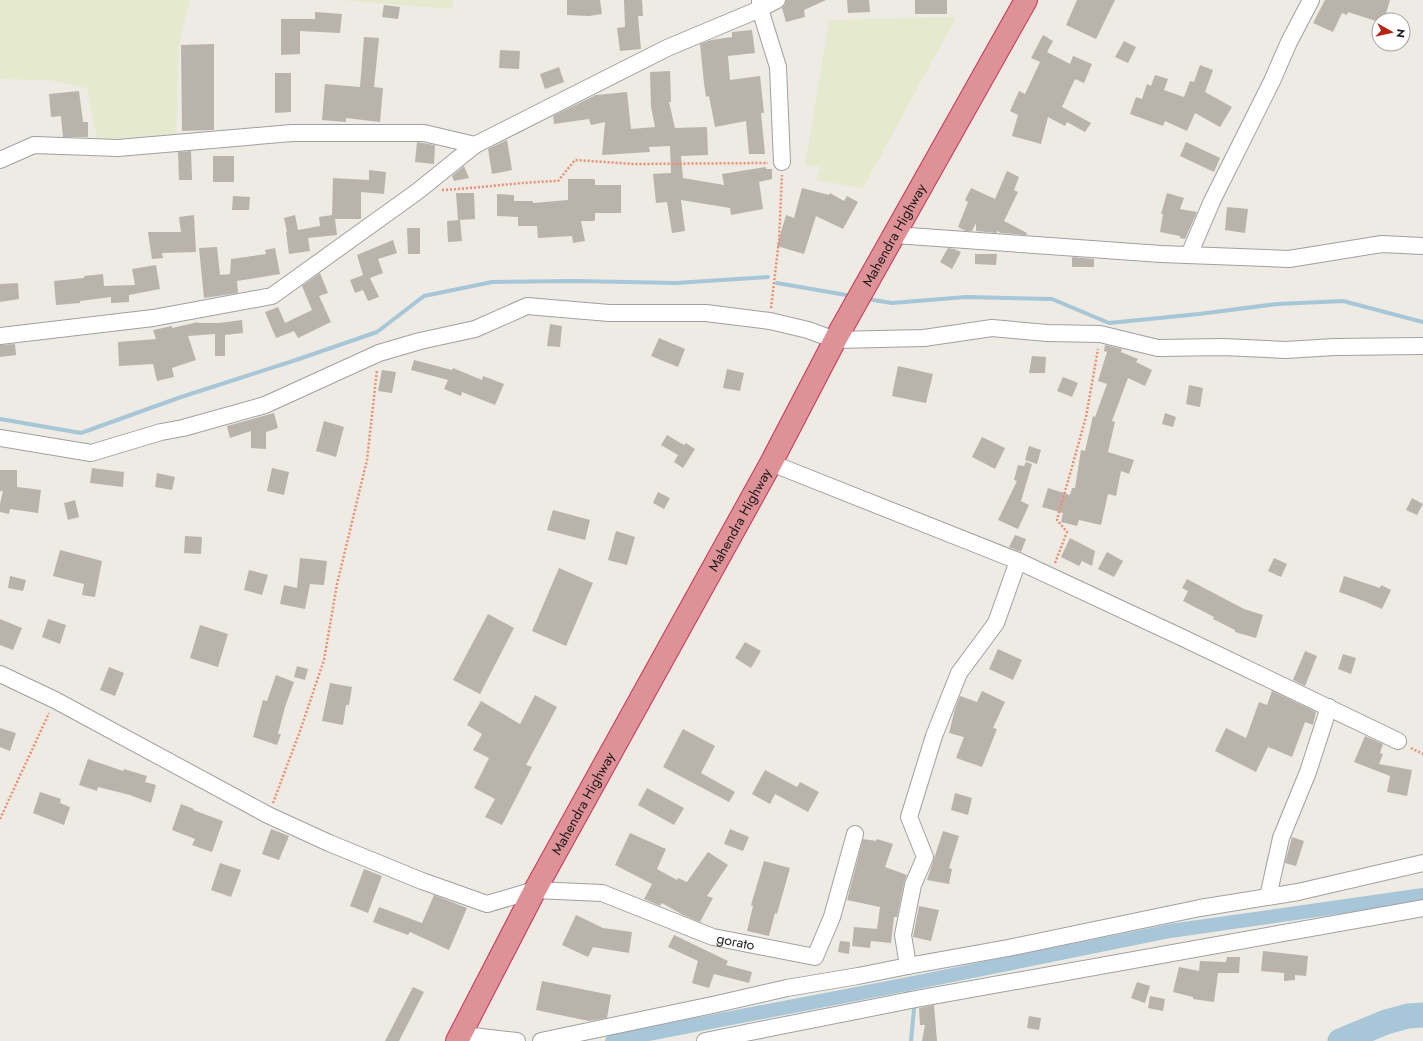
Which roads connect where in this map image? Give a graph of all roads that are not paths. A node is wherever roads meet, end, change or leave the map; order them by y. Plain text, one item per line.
1 (777, 0) edge
2 (1026, 0) edge
3 (1311, 0) edge
4 (760, 5) edge
5 (475, 145) junction
6 (0, 160) edge
7 (782, 162) road end
8 (895, 234) junction
9 (1423, 246) edge
10 (1189, 255) junction
11 (839, 335) junction
12 (0, 336) edge
13 (1423, 346) edge
14 (0, 438) edge
15 (771, 463) junction
16 (1018, 561) junction
17 (0, 674) edge
18 (1328, 707) junction
19 (1398, 741) dead end
20 (855, 834) dead end
21 (1423, 863) edge
22 (535, 890) junction
23 (1268, 897) junction
24 (1423, 908) edge
25 (908, 966) junction
26 (457, 1041) edge
27 (466, 1041) edge
28 (517, 1041) edge
29 (540, 1041) edge
30 (705, 1041) edge

1 - 4 street
2 - 8 highway, Mahendra Highway
3 - 10 street
4 - 5 street
4 - 7 street
5 - 6 street
5 - 12 street
8 - 10 street
8 - 11 highway, Mahendra Highway
9 - 10 street
11 - 13 street
11 - 14 street
11 - 15 highway, Mahendra Highway
15 - 16 street
15 - 22 highway, Mahendra Highway
16 - 18 street
16 - 25 street
17 - 22 street
18 - 19 street
18 - 23 street
20 - 22 street, gorato
21 - 23 street
22 - 26 highway, Mahendra Highway
23 - 25 street
24 - 30 street
25 - 29 street
27 - 28 street

